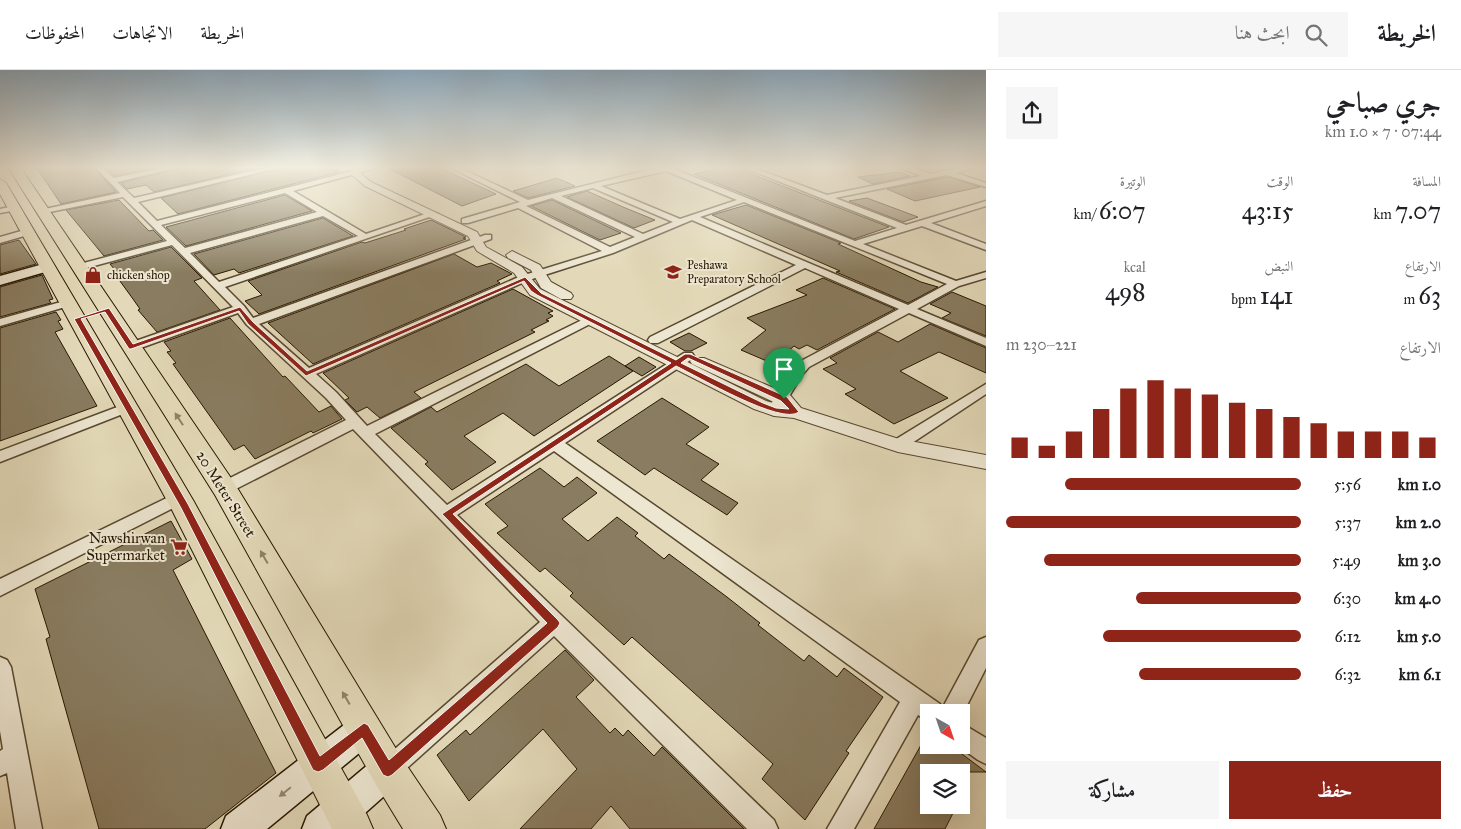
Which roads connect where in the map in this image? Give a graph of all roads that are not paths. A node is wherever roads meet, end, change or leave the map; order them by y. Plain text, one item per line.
1 (17, 202) edge
2 (17, 202) edge
3 (119, 202) edge
4 (132, 202) edge
5 (238, 202) edge
6 (307, 202) edge
7 (409, 202) edge
8 (427, 202) edge
9 (569, 202) edge
10 (633, 202) edge
11 (737, 202) edge
12 (750, 202) edge
13 (838, 202) edge
14 (522, 203) joint
15 (986, 204) edge
16 (973, 208) junction
17 (986, 212) edge
18 (324, 213) junction
19 (434, 214) junction
20 (692, 217) junction
21 (465, 222) junction
22 (680, 222) junction
23 (923, 223) junction
24 (154, 224) junction
25 (906, 228) junction
26 (365, 237) junction
27 (483, 238) junction
28 (644, 238) junction
29 (0, 240) edge
30 (39, 243) junction
31 (854, 244) junction
32 (986, 246) edge
33 (178, 247) junction
34 (610, 251) junction
35 (806, 264) junction
36 (79, 267) junction
37 (540, 273) junction
38 (0, 274) edge
39 (986, 276) edge
40 (525, 278) junction
41 (0, 281) edge
42 (955, 284) junction
43 (217, 286) junction
44 (240, 308) junction
45 (106, 310) junction
46 (911, 310) junction
47 (73, 311) junction
48 (590, 320) junction
49 (251, 323) junction
50 (0, 324) edge
51 (654, 340) junction
52 (986, 342) edge
53 (131, 347) junction
54 (682, 359) junction
55 (306, 374) junction
56 (986, 388) edge
57 (790, 406) junction
58 (128, 407) junction
59 (361, 427) junction
60 (554, 443) junction
61 (898, 445) junction
62 (0, 457) edge
63 (983, 462) edge
64 (224, 488) junction
65 (179, 498) junction
66 (447, 514) junction
67 (0, 588) edge
68 (554, 623) junction
69 (986, 648) edge
70 (0, 667) edge
71 (920, 704) edge
72 (956, 704) edge
73 (920, 710) edge
74 (364, 729) junction
75 (970, 740) edge
76 (986, 752) edge
77 (8, 759) edge
78 (318, 766) junction
79 (388, 770) junction
80 (338, 823) edge
81 (30, 829) edge
82 (239, 829) edge
83 (426, 829) edge
84 (765, 829) edge
85 (840, 829) edge

1 - 30 main road, 20 Meter Street
2 - 30 main road, 20 Meter Street
3 - 30 street
4 - 24 street
5 - 24 street
6 - 18 street
7 - 19 street
8 - 21 street
9 - 28 street
10 - 22 street
11 - 20 street
12 - 31 street
13 - 25 street
14 - 21 street
14 - 34 street
15 - 16 street
16 - 17 street
16 - 23 street
18 - 26 street
18 - 33 street
19 - 26 street
19 - 27 street
20 - 22 street
20 - 35 street
21 - 27 street
22 - 28 street
23 - 25 street
23 - 32 street
24 - 33 street
25 - 31 street
26 - 43 street
27 - 37 street
27 - 40 street
27 - 49 street
28 - 34 street
29 - 30 street
30 - 36 main road, 20 Meter Street
30 - 38 main road
30 - 41 main road
30 - 47 main road, 20 Meter Street
31 - 42 street
33 - 36 street
33 - 43 street
34 - 37 street
35 - 46 street
35 - 51 street
36 - 45 main road, 20 Meter Street
37 - 40 street
37 - 51 street
39 - 42 street
40 - 48 street
40 - 55 street
42 - 46 street
43 - 44 street
44 - 49 street
44 - 53 street
45 - 47 main road
45 - 53 main road, 20 Meter Street
46 - 52 street
46 - 57 street
47 - 50 street
47 - 58 main road, 20 Meter Street
48 - 54 street
48 - 59 street
49 - 55 street
51 - 54 street
64 -> 53 main road, 20 Meter Street
54 - 57 street
54 - 57 street
54 - 60 street
55 - 59 street
56 - 61 street
57 - 61 street
58 - 62 street
58 - 65 main road, 20 Meter Street
59 - 64 street
59 - 66 street
60 - 66 street
60 - 71 street
61 - 63 street
74 -> 64 main road, 20 Meter Street
65 - 67 street
65 - 78 main road, 20 Meter Street
66 - 68 street
68 - 79 street
68 - 84 street
69 - 72 street
70 - 77 street
73 - 85 street
74 - 78 main road
74 - 79 main road, 20 Meter Street
75 - 76 street
77 - 81 street
78 - 80 main road, 20 Meter Street
78 -> 82 main road
79 - 80 main road
79 - 83 main road, 20 Meter Street

